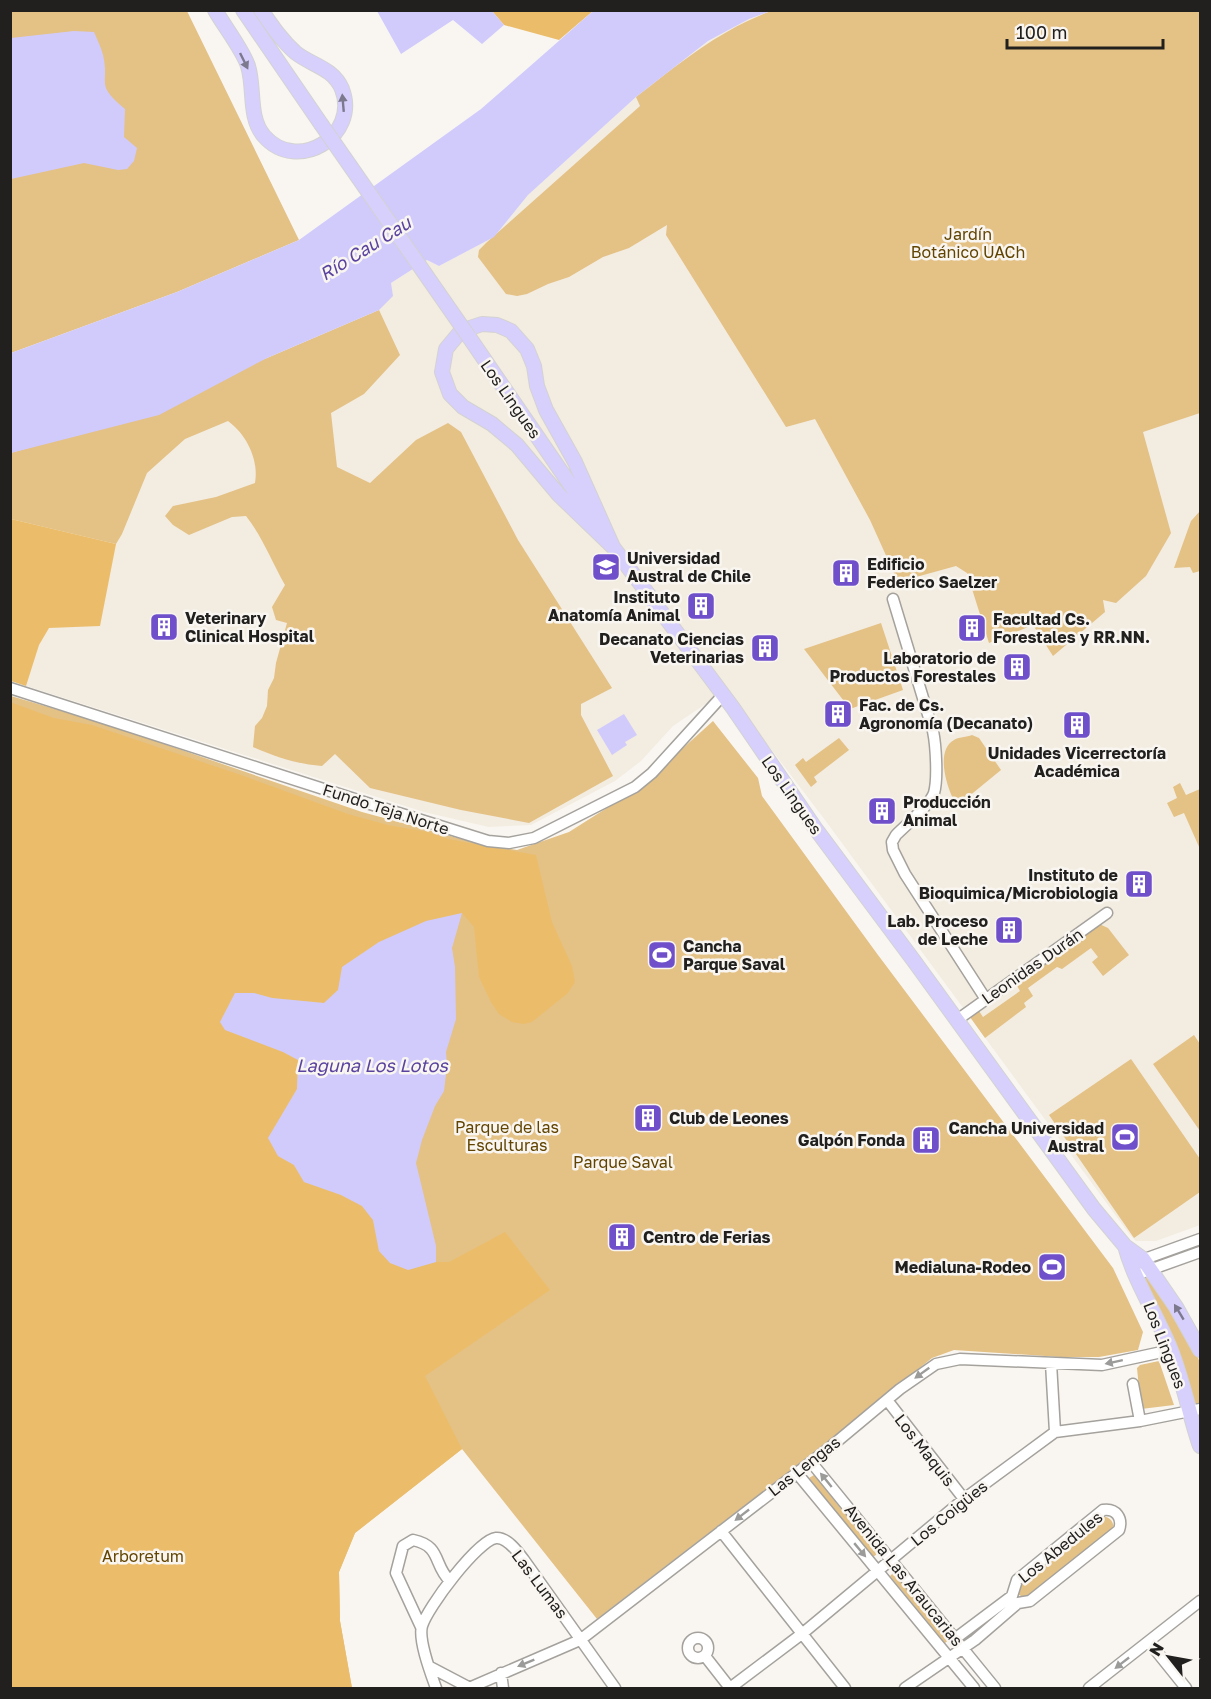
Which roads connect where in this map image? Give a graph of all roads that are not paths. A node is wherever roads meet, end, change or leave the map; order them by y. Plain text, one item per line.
1 (214, 10) edge
2 (243, 10) edge
3 (261, 10) edge
4 (613, 547) junction
5 (893, 599) dead end
6 (10, 688) edge
7 (723, 695) junction
8 (1107, 913) dead end
9 (985, 999) junction
10 (957, 1020) junction
11 (1200, 1239) edge
12 (1200, 1252) edge
13 (1146, 1269) junction
14 (1171, 1350) junction
15 (1200, 1350) edge
16 (1051, 1362) junction
17 (1133, 1384) dead end
18 (887, 1400) junction
19 (1195, 1410) edge
20 (1140, 1421) junction
21 (1055, 1432) junction
22 (1200, 1446) edge
23 (811, 1462) junction
24 (796, 1472) junction
25 (964, 1499) junction
26 (722, 1531) junction
27 (891, 1560) junction
28 (878, 1571) junction
29 (450, 1581) junction
30 (1015, 1600) junction
31 (1200, 1601) edge
32 (421, 1627) junction
33 (803, 1633) junction
34 (956, 1638) junction
35 (580, 1640) junction
36 (1149, 1642) junction
37 (964, 1648) junction
38 (705, 1656) dead end
39 (948, 1657) junction
40 (430, 1666) junction
41 (501, 1673) junction
42 (476, 1687) edge
43 (436, 1689) edge
44 (503, 1689) edge
45 (615, 1689) edge
46 (730, 1689) edge
47 (845, 1689) edge
48 (905, 1689) edge
49 (974, 1689) edge
50 (995, 1689) edge
51 (1089, 1689) edge
52 (1186, 1689) edge

1 -> 3 main road
2 - 4 main road, Los Lingues, bridge
4 - 4 main road
4 - 7 main road, Los Lingues
5 - 9 street
6 - 7 street, Fundo Teja Norte
7 - 10 main road, Los Lingues
8 - 9 street, Leonidas Durán
9 - 10 street, Leonidas Durán
10 - 13 main road, Los Lingues
11 - 13 street
12 - 13 street
13 - 14 main road, Los Lingues
15 -> 13 main road, Los Lingues
14 -> 16 street, Las Lengas
14 - 19 main road, Los Lingues
16 -> 18 street, Las Lengas
16 - 21 street
17 - 20 street
18 - 23 street, Las Lengas
18 - 25 street, Los Maquis
19 - 20 street, Los Coigües
19 - 22 main road, Los Lingues
20 - 21 street, Los Coigües
21 - 25 street, Los Coigües
23 - 24 street, Las Lengas
27 -> 23 street, Avenida Las Araucarias
24 -> 26 street, Las Lengas
24 -> 28 street, Avenida Las Araucarias
25 - 27 street, Los Coigües
26 - 33 street
26 - 35 street, Las Lengas
27 - 28 street, Los Coigües
27 - 34 street, Avenida Las Araucarias
28 - 33 street, Los Coigües
28 - 39 street, Avenida Las Araucarias
29 - 32 street, Las Lumas
29 - 32 street
29 - 35 street, Las Lumas
30 - 30 street, Los Abedules
30 - 34 street, Los Abedules
30 - 37 street, Los Abedules
31 - 36 street
32 - 40 street
33 - 46 street, Los Coigües
33 - 47 street
34 - 37 street, Avenida Las Araucarias
35 -> 41 street, Las Lengas
35 - 45 street, Las Lumas
36 -> 51 street
36 - 52 street
37 - 39 street, Los Abedules
37 - 50 street, Avenida Las Araucarias
38 - 46 street
39 - 48 street, Los Abedules
39 - 49 street, Avenida Las Araucarias
40 - 42 street, Las Lengas
40 - 43 street
41 - 42 street, Las Lengas
41 - 44 street

